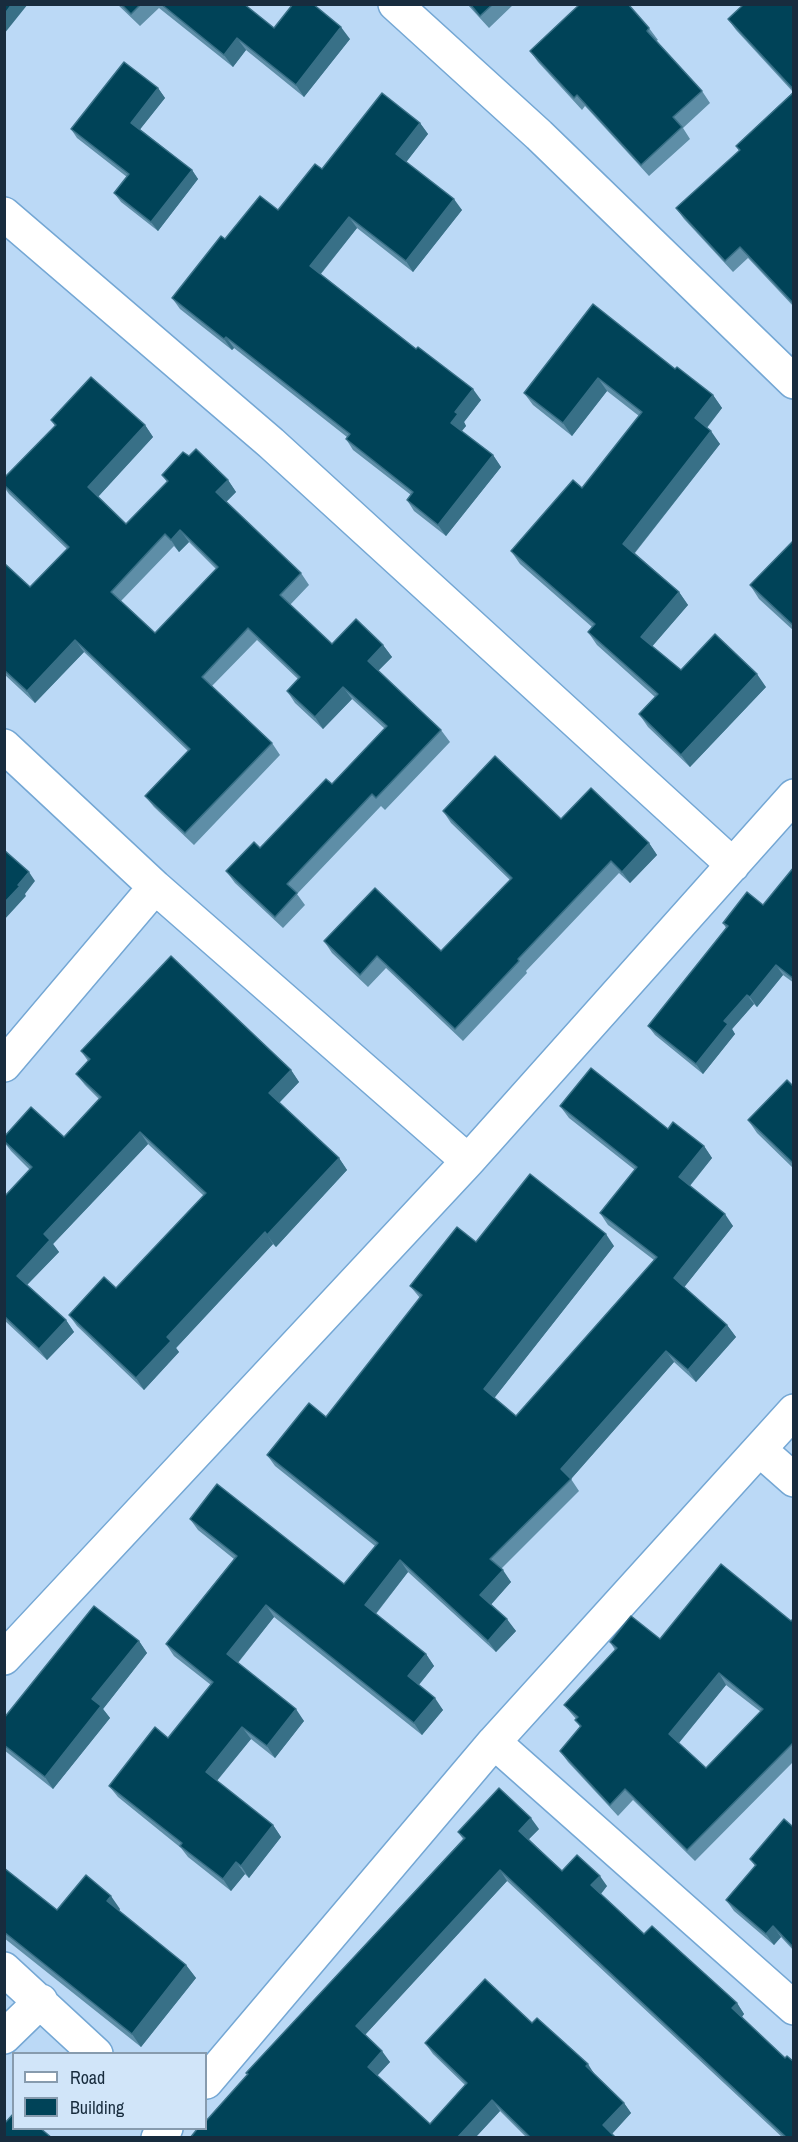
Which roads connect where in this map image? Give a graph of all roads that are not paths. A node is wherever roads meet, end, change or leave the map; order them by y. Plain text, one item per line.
1 (395, 4) edge
2 (4, 214) edge
3 (794, 382) edge
4 (4, 746) edge
5 (794, 796) edge
6 (733, 866) junction
7 (155, 887) junction
8 (4, 1065) edge
9 (468, 1161) junction
10 (794, 1411) edge
11 (760, 1450) junction
12 (794, 1480) edge
13 (4, 1658) edge
14 (494, 1742) junction
15 (4, 1969) edge
16 (41, 2001) junction
17 (794, 2008) edge
18 (4, 2037) edge
19 (94, 2052) edge
20 (207, 2081) edge

1 - 3 street
2 - 6 street
4 - 7 street
5 - 6 street
6 - 9 street
7 - 8 street
7 - 9 street
9 - 13 street
10 - 11 street
11 - 12 street
11 - 14 street
14 - 17 street
14 - 20 street
15 - 16 street
16 - 18 street
16 - 19 street

